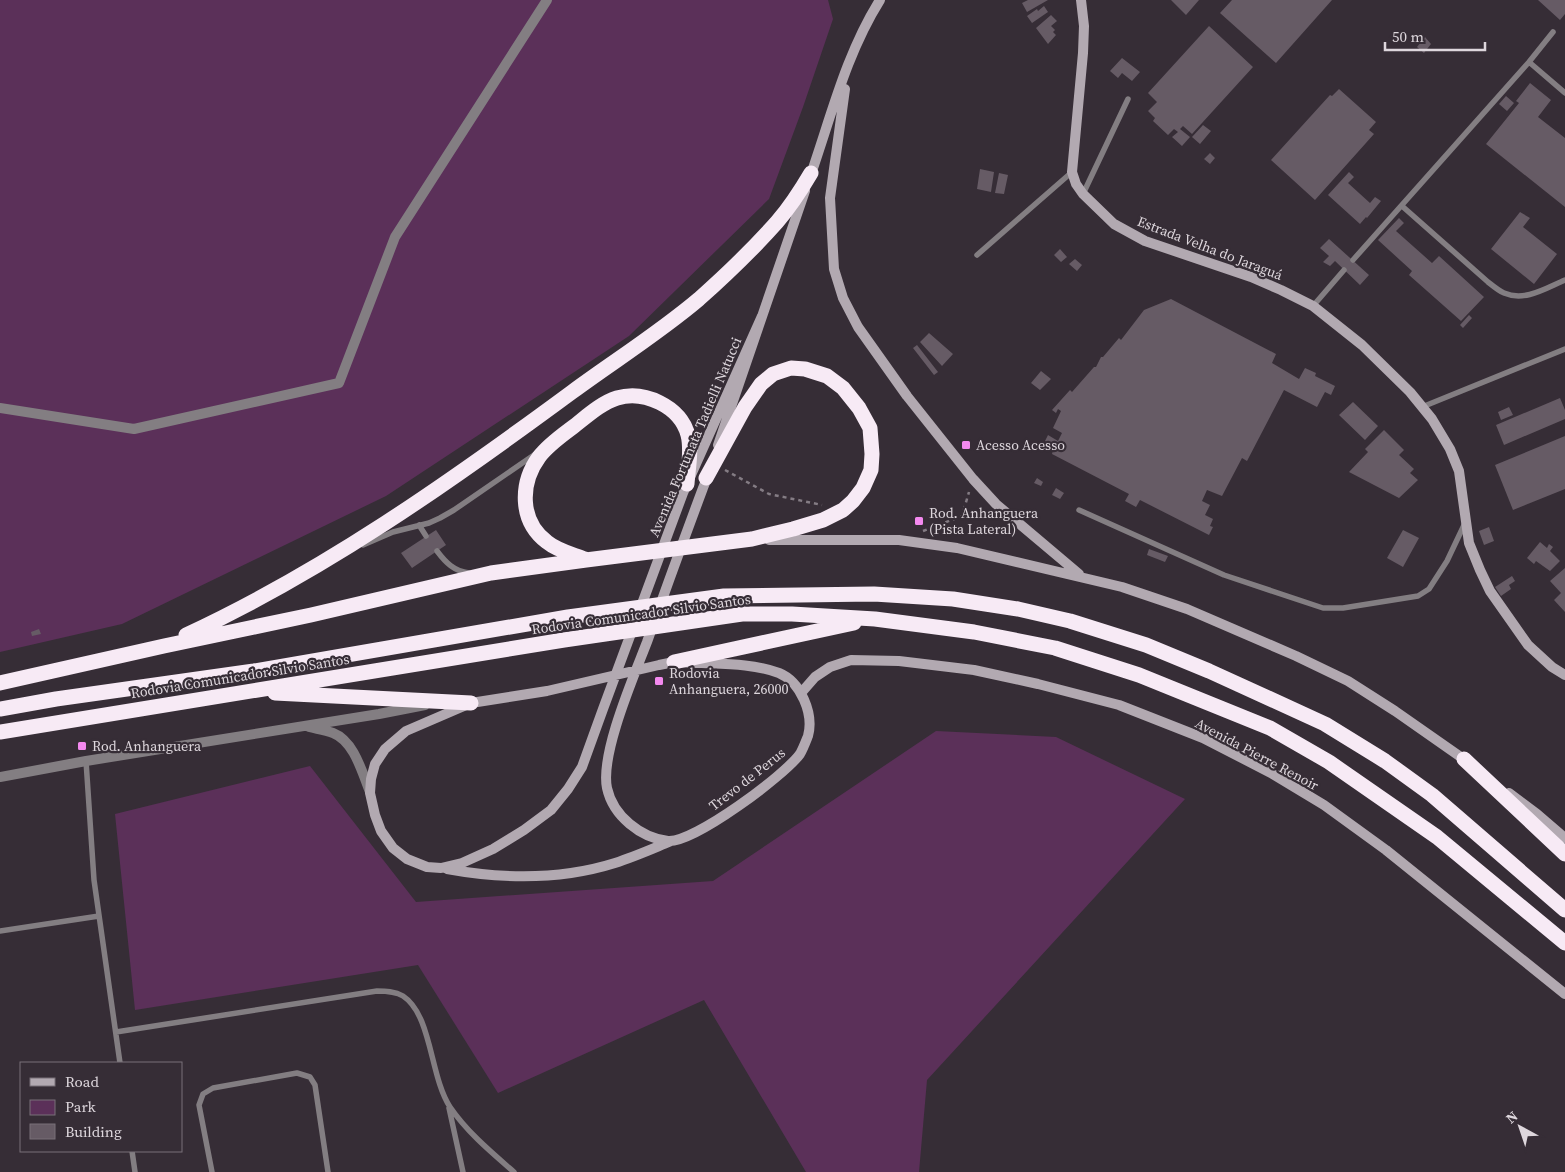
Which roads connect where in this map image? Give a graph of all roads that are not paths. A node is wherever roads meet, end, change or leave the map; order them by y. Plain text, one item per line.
1 (547, 0) edge
2 (880, 0) edge
3 (1081, 0) edge
4 (1553, 32) dead end
5 (1529, 62) junction
6 (848, 65) junction
7 (1565, 93) edge
8 (1128, 99) dead end
9 (1072, 172) junction
10 (812, 174) junction
11 (1083, 194) junction
12 (1402, 206) junction
13 (977, 255) dead end
14 (1353, 260) dead end
15 (1344, 270) dead end
16 (1565, 280) edge
17 (1313, 306) junction
18 (762, 316) junction
19 (1565, 349) edge
20 (1422, 407) junction
21 (0, 408) edge
22 (549, 446) junction
23 (705, 483) junction
24 (685, 488) junction
25 (1079, 510) dead end
26 (1466, 520) junction
27 (420, 526) junction
28 (426, 536) dead end
29 (752, 539) junction
30 (437, 551) dead end
31 (586, 560) junction
32 (313, 569) junction
33 (492, 573) junction
34 (1081, 576) junction
35 (875, 619) junction
36 (164, 646) junction
37 (674, 662) junction
38 (1565, 674) edge
39 (0, 683) edge
40 (244, 692) junction
41 (801, 693) junction
42 (444, 701) junction
43 (471, 703) junction
44 (0, 709) edge
45 (306, 726) junction
46 (0, 732) edge
47 (1464, 759) junction
48 (86, 761) junction
49 (0, 777) edge
50 (370, 793) junction
51 (1565, 838) edge
52 (670, 841) junction
53 (1565, 854) edge
54 (441, 868) junction
55 (1565, 910) edge
56 (99, 916) junction
57 (0, 931) edge
58 (1565, 943) edge
59 (1565, 994) edge
60 (116, 1032) junction
61 (120, 1062) edge
62 (449, 1106) junction
63 (132, 1152) edge
64 (135, 1172) edge
65 (212, 1172) edge
66 (328, 1172) edge
67 (462, 1172) edge
68 (514, 1172) edge

1 - 21 street
2 - 6 main road, Avenida Fortunata Tadielli Natucci
3 - 9 main road
4 - 5 lane
5 - 7 lane
5 - 12 lane
6 - 10 main road, Avenida Fortunata Tadielli Natucci
6 - 34 main road
8 - 11 lane
9 - 11 main road, Estrada Velha do Jaraguá
9 - 13 lane
10 - 18 main road, Avenida Fortunata Tadielli Natucci
10 - 32 highway
11 - 17 main road, Estrada Velha do Jaraguá
12 - 14 lane
12 - 16 lane
15 - 17 lane
17 - 20 main road, Estrada Velha do Jaraguá
18 - 23 main road, Avenida Fortunata Tadielli Natucci
18 - 24 main road, Avenida Fortunata Tadielli Natucci
19 - 20 lane
20 - 26 main road, Estrada Velha do Jaraguá
22 - 24 highway
22 - 27 lane
22 - 31 highway
23 - 29 highway
23 - 52 main road, Avenida Fortunata Tadielli Natucci
24 - 54 main road, Avenida Fortunata Tadielli Natucci
25 - 26 lane
26 - 38 main road, Estrada Velha do Jaraguá
27 - 28 lane
27 - 32 lane
29 - 31 highway
29 - 34 main road
30 - 33 lane
31 - 33 highway
32 - 36 highway
33 - 36 highway
34 - 47 main road
35 - 37 highway
35 - 40 highway, Rodovia Comunicador Silvio Santos
35 - 58 highway, Rodovia Comunicador Silvio Santos
36 - 39 highway
37 - 41 main road, Trevo de Perus
37 - 43 main road, Trevo de Perus
40 - 42 highway
40 - 46 highway, Rodovia Comunicador Silvio Santos
41 - 52 main road, Trevo de Perus
41 - 59 main road, Avenida Pierre Renoir
42 - 43 highway
42 - 45 street
43 - 50 main road
44 - 55 highway, Rodovia Comunicador Silvio Santos
45 - 48 street
45 - 50 street
47 - 51 main road
47 - 53 highway
48 - 49 street
48 - 56 lane
50 - 54 main road
52 - 54 main road, Trevo de Perus
56 - 57 lane
56 - 60 lane
60 - 61 lane
60 - 62 lane
62 - 67 lane
62 - 68 lane
63 - 64 lane
65 - 66 lane

